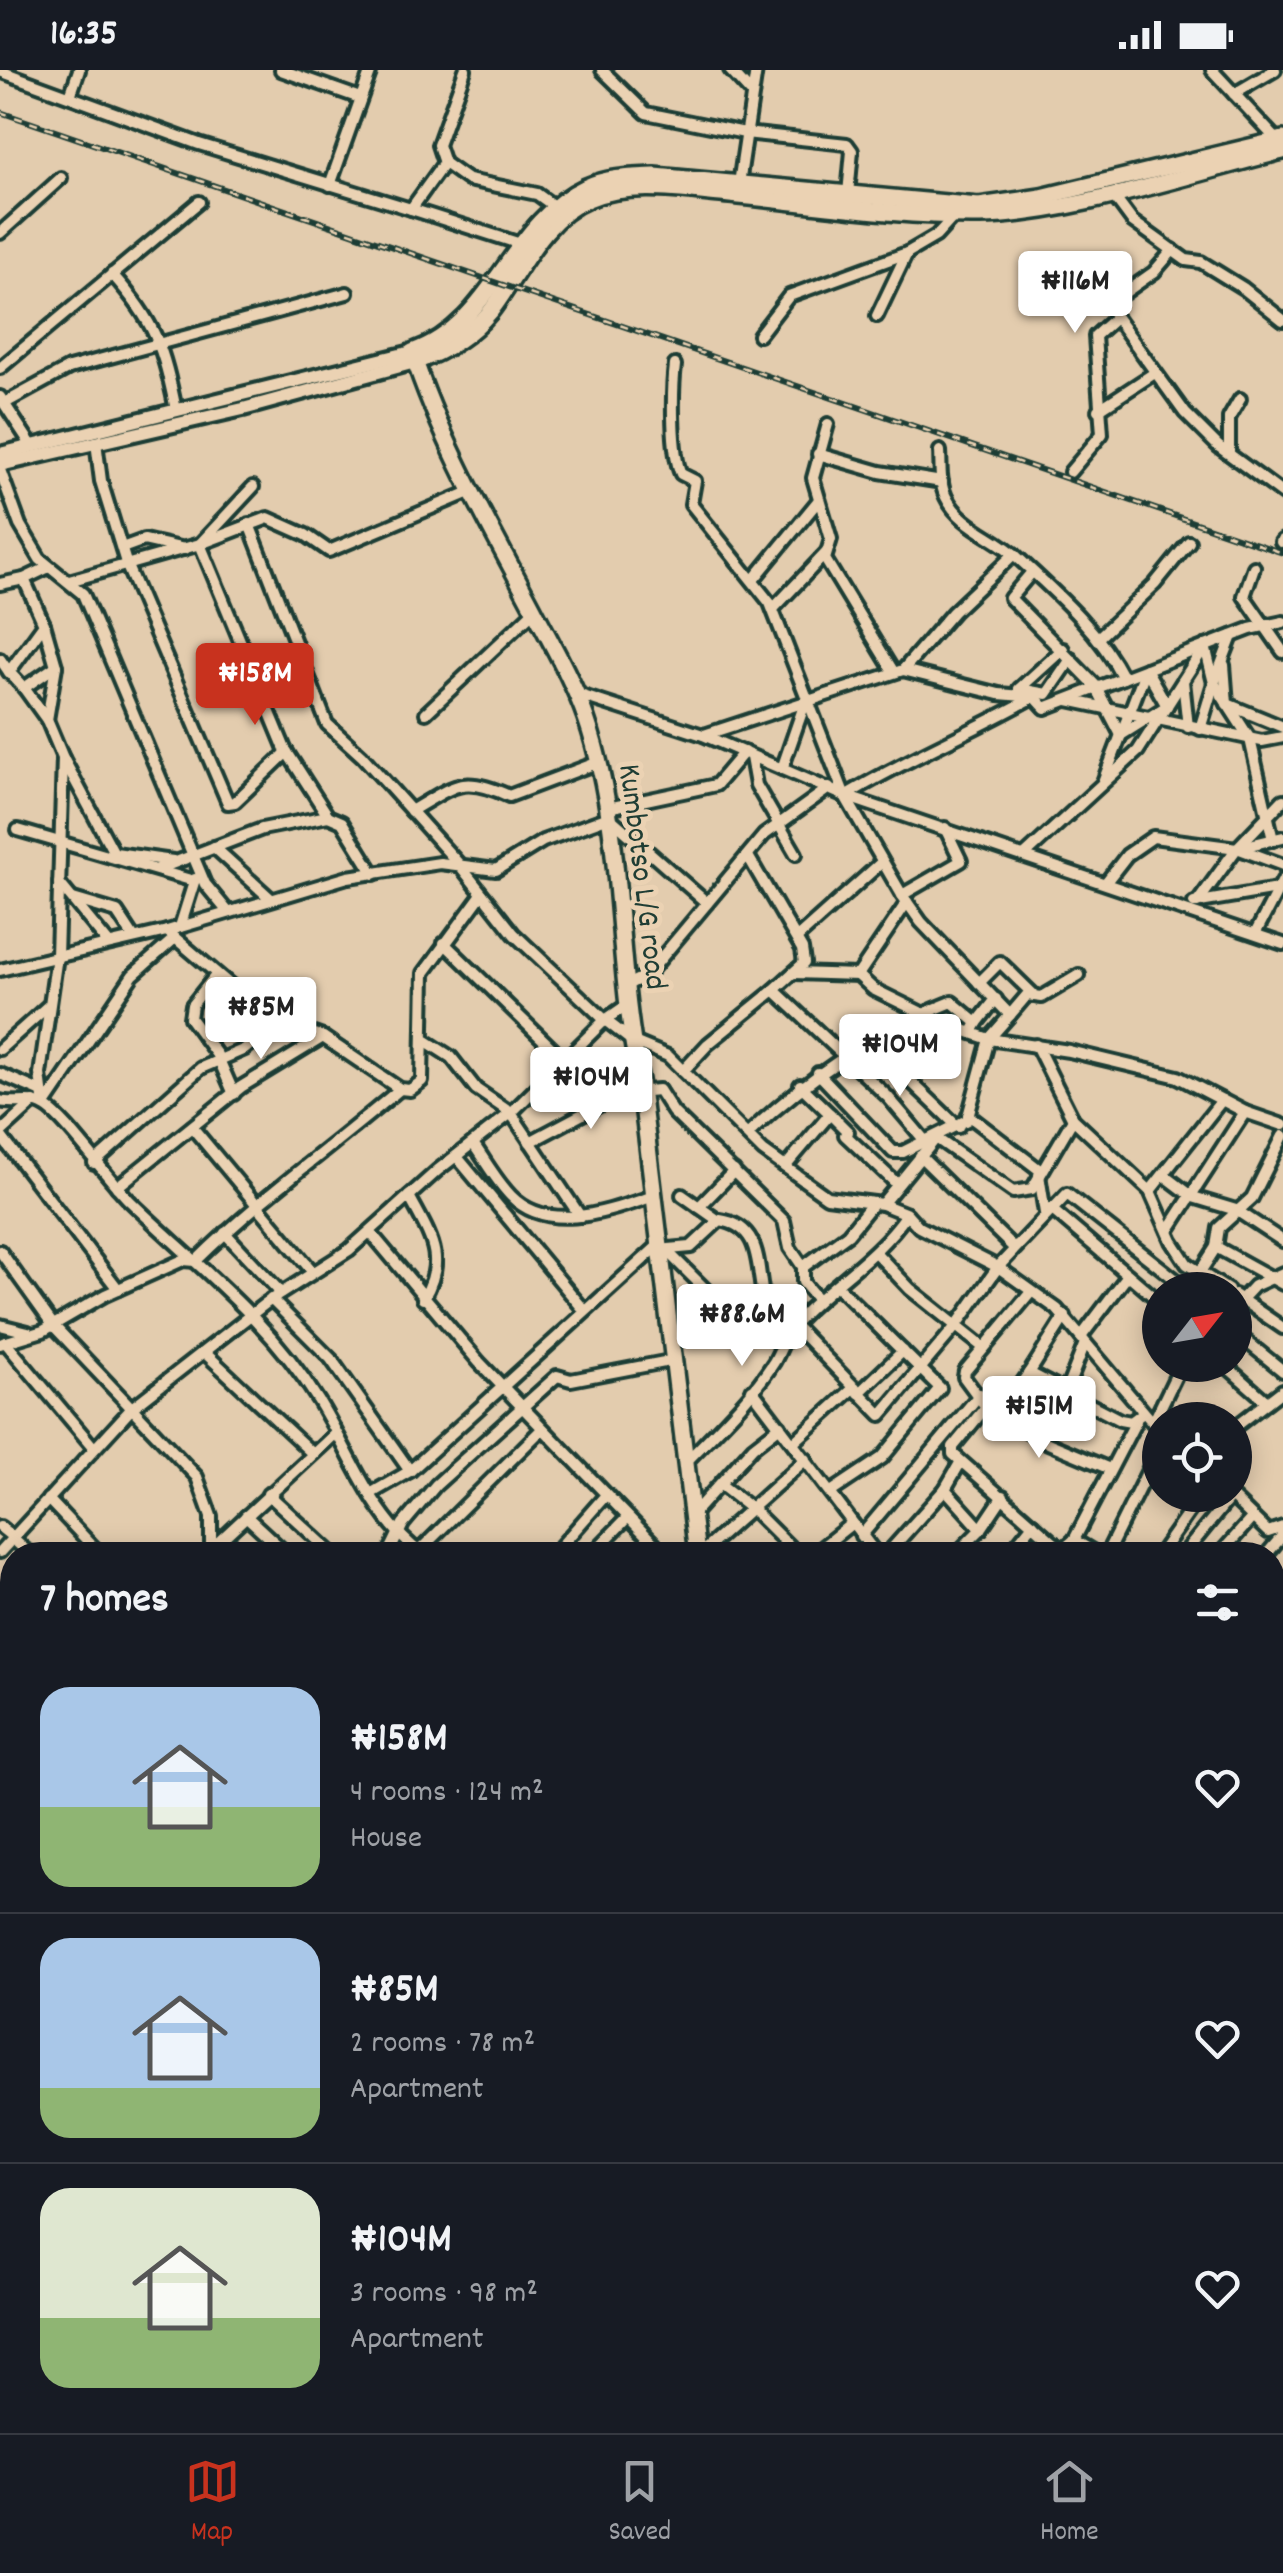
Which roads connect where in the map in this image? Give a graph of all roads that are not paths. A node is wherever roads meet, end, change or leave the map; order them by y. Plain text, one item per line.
1 (79, 70) edge
2 (282, 70) edge
3 (371, 70) edge
4 (465, 70) edge
5 (602, 70) edge
6 (730, 70) edge
7 (756, 70) edge
8 (1212, 70) edge
9 (1275, 70) edge
10 (0, 71) edge
11 (752, 94) junction
12 (1234, 94) junction
13 (70, 96) junction
14 (360, 98) junction
15 (745, 133) junction
16 (1281, 144) edge
17 (444, 163) junction
18 (61, 178) dead end
19 (330, 184) junction
20 (739, 184) junction
21 (1112, 193) junction
22 (848, 194) junction
23 (198, 202) dead end
24 (555, 207) junction
25 (410, 208) junction
26 (955, 216) junction
27 (1, 231) edge
28 (528, 247) junction
29 (1172, 250) junction
30 (907, 254) junction
31 (112, 274) junction
32 (347, 293) dead end
33 (877, 316) dead end
34 (1115, 316) junction
35 (1283, 320) edge
36 (759, 335) dead end
37 (160, 345) junction
38 (413, 357) junction
39 (675, 365) dead end
40 (0, 368) edge
41 (1153, 374) junction
42 (1240, 399) dead end
43 (2, 400) edge
44 (176, 410) junction
45 (1098, 410) junction
46 (828, 424) dead end
47 (96, 442) junction
48 (32, 446) junction
49 (940, 451) dead end
50 (0, 454) edge
51 (818, 454) junction
52 (1229, 454) junction
53 (0, 468) edge
54 (1070, 472) dead end
55 (942, 482) junction
56 (253, 487) dead end
57 (472, 491) junction
58 (1283, 494) edge
59 (818, 501) junction
60 (249, 524) junction
61 (1188, 542) dead end
62 (200, 544) junction
63 (122, 548) junction
64 (184, 549) junction
65 (826, 552) junction
66 (1014, 554) junction
67 (127, 566) junction
68 (48, 567) junction
69 (1254, 568) dead end
70 (1032, 572) junction
71 (24, 580) junction
72 (753, 580) junction
73 (69, 581) junction
74 (0, 584) edge
75 (773, 609) junction
76 (534, 611) junction
77 (1283, 622) edge
78 (44, 624) junction
79 (1264, 627) junction
80 (1232, 636) junction
81 (1098, 638) junction
82 (1205, 646) junction
83 (1063, 649) junction
84 (1283, 652) edge
85 (0, 659) edge
86 (1072, 659) junction
87 (1223, 659) junction
88 (56, 666) junction
89 (1146, 669) junction
90 (898, 671) junction
91 (10, 672) junction
92 (1123, 678) junction
93 (1183, 680) junction
94 (1214, 684) junction
95 (1095, 686) junction
96 (24, 688) junction
97 (576, 694) junction
98 (1035, 697) junction
99 (806, 699) junction
100 (1067, 700) junction
101 (1227, 704) junction
102 (1167, 706) junction
103 (1108, 710) junction
104 (426, 713) dead end
105 (1129, 715) junction
106 (1152, 719) junction
107 (47, 720) junction
108 (1190, 727) junction
109 (1283, 727) edge
110 (1121, 734) junction
111 (703, 735) junction
112 (1283, 737) edge
113 (1256, 740) junction
114 (1283, 747) edge
115 (287, 752) junction
116 (748, 754) junction
117 (63, 758) junction
118 (599, 762) junction
119 (782, 769) junction
120 (1101, 787) junction
121 (829, 788) junction
122 (845, 796) junction
123 (1283, 800) edge
124 (411, 811) junction
125 (609, 812) junction
126 (328, 816) junction
127 (1268, 818) junction
128 (778, 824) junction
129 (944, 828) junction
130 (18, 830) dead end
131 (1280, 836) edge
132 (60, 842) junction
133 (214, 847) junction
134 (81, 848) junction
135 (1237, 848) junction
136 (114, 853) junction
137 (796, 854) dead end
138 (1025, 855) junction
139 (193, 856) junction
140 (748, 856) junction
141 (179, 861) junction
142 (882, 862) junction
143 (458, 863) junction
144 (1283, 865) edge
145 (198, 868) junction
146 (155, 870) junction
147 (374, 874) junction
148 (194, 881) junction
149 (59, 882) junction
150 (1106, 882) junction
151 (1281, 885) edge
152 (482, 894) junction
153 (72, 898) junction
154 (904, 898) junction
155 (271, 899) junction
156 (707, 903) junction
157 (1197, 903) junction
158 (1179, 907) junction
159 (228, 912) junction
160 (174, 932) junction
161 (1255, 934) junction
162 (134, 938) junction
163 (798, 938) junction
164 (444, 943) junction
165 (109, 944) junction
166 (1283, 944) edge
167 (57, 956) junction
168 (0, 970) edge
169 (795, 972) junction
170 (858, 975) junction
171 (1079, 975) dead end
172 (216, 976) junction
173 (979, 982) junction
174 (629, 984) junction
175 (774, 990) junction
176 (1035, 996) junction
177 (996, 999) junction
178 (50, 1005) junction
179 (919, 1013) junction
180 (630, 1015) junction
181 (1010, 1016) junction
182 (604, 1020) junction
183 (276, 1022) junction
184 (975, 1027) junction
185 (323, 1037) junction
186 (989, 1038) junction
187 (426, 1041) junction
188 (632, 1041) junction
189 (870, 1042) junction
190 (1036, 1045) junction
191 (0, 1049) edge
192 (845, 1057) junction
193 (220, 1060) junction
194 (564, 1060) junction
195 (683, 1071) junction
196 (818, 1073) junction
197 (0, 1074) edge
198 (800, 1085) junction
199 (400, 1089) junction
200 (642, 1090) junction
201 (234, 1094) junction
202 (40, 1100) junction
203 (1222, 1100) junction
204 (0, 1101) edge
205 (1245, 1112) junction
206 (511, 1113) junction
207 (830, 1114) junction
208 (968, 1116) junction
209 (1072, 1119) junction
210 (1283, 1124) edge
211 (192, 1126) junction
212 (958, 1127) junction
213 (0, 1134) edge
214 (748, 1134) junction
215 (1283, 1136) edge
216 (931, 1140) junction
217 (530, 1142) junction
218 (474, 1145) junction
219 (912, 1148) junction
220 (457, 1156) junction
221 (922, 1158) junction
222 (94, 1162) junction
223 (785, 1167) junction
224 (734, 1171) junction
225 (1040, 1173) junction
226 (1164, 1175) junction
227 (896, 1184) junction
228 (117, 1187) junction
229 (1150, 1191) junction
230 (682, 1195) dead end
231 (409, 1196) junction
232 (654, 1196) junction
233 (1193, 1197) junction
234 (255, 1203) junction
235 (878, 1204) junction
236 (699, 1207) junction
237 (1047, 1210) junction
238 (1236, 1210) junction
239 (907, 1214) junction
240 (580, 1216) junction
241 (719, 1221) junction
242 (1168, 1230) junction
243 (225, 1232) junction
244 (370, 1232) junction
245 (1283, 1240) edge
246 (664, 1247) junction
247 (1216, 1247) junction
248 (1014, 1248) junction
249 (0, 1252) edge
250 (876, 1253) junction
251 (196, 1261) junction
252 (803, 1267) junction
253 (998, 1267) junction
254 (312, 1271) junction
255 (1167, 1272) edge
256 (1200, 1272) joint
257 (1128, 1275) junction
258 (1281, 1278) edge
259 (837, 1286) junction
260 (1142, 1287) edge
261 (1252, 1287) edge
262 (118, 1289) junction
263 (1031, 1292) junction
264 (276, 1296) junction
265 (422, 1299) junction
266 (818, 1300) junction
267 (1252, 1306) edge
268 (585, 1311) junction
269 (252, 1315) junction
270 (1065, 1316) junction
271 (53, 1325) junction
272 (957, 1325) junction
273 (0, 1326) edge
274 (1283, 1328) edge
275 (28, 1332) junction
276 (787, 1334) junction
277 (1083, 1340) junction
278 (3, 1343) edge
279 (1252, 1345) edge
280 (984, 1348) junction
281 (903, 1351) junction
282 (205, 1353) junction
283 (674, 1360) junction
284 (920, 1368) junction
285 (1283, 1370) edge
286 (1029, 1372) junction
287 (1244, 1382) edge
288 (500, 1385) junction
289 (752, 1390) junction
290 (857, 1390) junction
291 (1283, 1390) edge
292 (1066, 1391) junction
293 (980, 1394) junction
294 (1267, 1402) junction
295 (520, 1406) junction
296 (133, 1408) junction
297 (986, 1410) junction
298 (1000, 1414) junction
299 (1252, 1414) edge
300 (1140, 1416) junction
301 (780, 1426) junction
302 (542, 1430) junction
303 (335, 1434) junction
304 (793, 1442) junction
305 (94, 1448) junction
306 (312, 1453) junction
307 (806, 1459) junction
308 (688, 1461) junction
309 (960, 1464) junction
310 (1110, 1469) junction
311 (410, 1471) junction
312 (1142, 1480) edge
313 (720, 1486) junction
314 (945, 1489) junction
315 (831, 1492) junction
316 (268, 1494) junction
317 (370, 1494) junction
318 (605, 1496) junction
319 (1003, 1496) junction
320 (48, 1498) junction
321 (753, 1510) junction
322 (1189, 1512) edge
323 (1217, 1512) edge
324 (1247, 1512) edge
325 (692, 1514) junction
326 (246, 1516) junction
327 (626, 1518) junction
328 (1252, 1518) junction
329 (851, 1524) junction
330 (1033, 1524) junction
331 (1283, 1527) edge
332 (0, 1528) edge
333 (981, 1528) junction
334 (861, 1536) junction
335 (13, 1538) junction
336 (399, 1538) junction
337 (1074, 1540) joint
338 (650, 1541) edge
339 (9, 1542) edge
340 (17, 1542) edge
341 (90, 1542) edge
342 (211, 1542) edge
343 (221, 1542) edge
344 (274, 1542) edge
345 (320, 1542) edge
346 (396, 1542) edge
347 (405, 1542) edge
348 (431, 1542) edge
349 (564, 1542) edge
350 (604, 1542) edge
351 (696, 1542) edge
352 (712, 1542) edge
353 (785, 1542) edge
354 (828, 1542) edge
355 (866, 1542) edge
356 (898, 1542) edge
357 (968, 1542) edge
358 (1018, 1542) edge
359 (1052, 1542) edge
360 (1078, 1542) edge
361 (1109, 1542) edge
362 (1168, 1542) edge
363 (1193, 1542) edge
364 (1231, 1542) edge

1 - 13 street
2 - 14 street
3 - 14 street
4 - 17 street
5 - 15 street
6 - 11 street
7 - 11 street
8 - 12 street
9 - 12 street
10 - 13 street
11 - 15 street
12 - 16 street
13 - 19 street
14 - 19 street
15 - 20 street
15 - 22 street
16 - 21 main road
16 - 22 main road
17 - 24 street
17 - 25 street
18 - 27 street
19 - 25 street
20 - 22 main road
20 - 24 main road
21 - 26 main road
21 - 29 street
23 - 31 street
24 - 28 main road
25 - 28 street
26 - 28 main road
26 - 30 street
28 - 38 main road
29 - 34 street
29 - 35 street
30 - 33 street
30 - 36 street
31 - 37 street
31 - 40 street
32 - 37 street
34 - 41 street
34 - 45 street
37 - 43 street
37 - 44 street
38 - 44 street
38 - 47 street
38 - 57 main road, Kumbotso L/G road
39 - 72 street
41 - 45 street
41 - 52 street
42 - 52 street
43 - 48 street
44 - 48 street
45 - 54 street
46 - 51 street
47 - 53 street
47 - 63 street
48 - 50 street
49 - 55 street
51 - 55 street
51 - 59 street
52 - 58 street
53 - 68 street
55 - 66 street
56 - 62 street
57 - 60 street
57 - 76 main road, Kumbotso L/G road
59 - 65 street
59 - 72 street
60 - 62 street
60 - 124 street
61 - 81 street
62 - 64 street
62 - 115 street
63 - 64 street
63 - 67 street
64 - 67 street
65 - 75 street
65 - 90 street
66 - 70 street
66 - 90 street
67 - 73 street
67 - 115 street
68 - 71 street
68 - 73 street
69 - 79 street
70 - 81 street
70 - 83 street
71 - 74 street
71 - 78 street
72 - 75 street
73 - 139 street
75 - 99 street
76 - 97 main road, Kumbotso L/G road
76 - 104 street
77 - 79 street
78 - 88 street
78 - 91 street
79 - 80 street
79 - 84 street
80 - 82 street
80 - 87 street
81 - 92 street
82 - 89 street
82 - 93 street
82 - 94 street
83 - 86 street
83 - 86 street
85 - 91 street
86 - 95 street
87 - 94 street
87 - 101 street
88 - 96 street
88 - 107 street
89 - 92 street
89 - 102 street
89 - 105 street
90 - 98 street
90 - 99 street
91 - 96 street
92 - 95 street
93 - 102 street
93 - 108 street
94 - 101 street
94 - 108 street
95 - 100 street
95 - 103 street
96 - 107 street
97 - 111 street
97 - 118 main road, Kumbotso L/G road
98 - 100 street
98 - 122 street
99 - 111 street
99 - 119 street
99 - 122 street
100 - 103 street
101 - 109 street
101 - 113 street
102 - 106 street
102 - 108 street
103 - 105 street
103 - 110 street
105 - 106 street
105 - 110 street
106 - 108 street
106 - 110 street
106 - 120 street
107 - 117 street
108 - 113 street
110 - 120 street
111 - 116 street
112 - 113 street
113 - 114 street
113 - 127 street
115 - 126 street
116 - 119 street
116 - 125 street
116 - 128 street
117 - 132 street
117 - 136 street
118 - 124 street
118 - 125 main road, Kumbotso L/G road
119 - 121 street
120 - 138 street
121 - 122 street
121 - 128 street
122 - 129 street
122 - 142 street
123 - 127 street
124 - 143 street
125 - 143 street
125 - 156 street
125 - 174 main road, Kumbotso L/G road
126 - 133 street
126 - 147 street
127 - 131 street
127 - 135 street
128 - 137 street
128 - 140 street
129 - 138 street
129 - 154 street
130 - 132 street
131 - 135 street
132 - 134 street
132 - 149 street
133 - 139 street
133 - 155 street
134 - 136 street
134 - 146 street
135 - 144 street
135 - 150 street
135 - 157 street
136 - 141 street
138 - 150 street
139 - 141 street
139 - 145 street
140 - 156 street
140 - 163 street
141 - 146 street
142 - 154 street
142 - 163 street
143 - 147 street
143 - 152 street
145 - 148 street
145 - 159 street
146 - 148 street
147 - 155 street
148 - 160 street
149 - 153 street
149 - 167 street
150 - 158 street
151 - 157 street
151 - 161 street
152 - 164 street
152 - 182 street
153 - 162 street
153 - 165 street
154 - 170 street
154 - 173 street
155 - 159 street
156 - 174 street
157 - 158 street
158 - 161 street
159 - 160 street
160 - 162 street
160 - 172 street
160 - 202 street
161 - 166 street
162 - 165 street
163 - 169 street
164 - 187 street
164 - 194 street
165 - 167 street
167 - 168 street
167 - 178 street
169 - 170 street
169 - 175 street
170 - 179 street
171 - 176 street
172 - 183 street
172 - 193 street
173 - 176 street
173 - 177 street
174 - 180 main road, Kumbotso L/G road
175 - 192 street
175 - 195 street
176 - 181 street
177 - 181 street
177 - 184 street
178 - 191 street
178 - 202 street
179 - 184 street
179 - 184 street
179 - 189 street
180 - 182 street
180 - 188 main road, Kumbotso L/G road
181 - 186 street
182 - 188 street
182 - 194 street
183 - 185 street
183 - 193 street
184 - 186 street
185 - 199 street
185 - 201 street
186 - 190 street
186 - 208 street
187 - 199 street
187 - 206 street
188 - 195 street
188 - 200 main road, Kumbotso L/G road
189 - 192 street
189 - 212 street
190 - 203 street
190 - 209 street
192 - 196 street
192 - 216 street
193 - 201 street
193 - 222 street
194 - 206 street
195 - 214 street
196 - 198 street
196 - 219 street
197 - 202 street
198 - 207 street
198 - 214 street
199 - 234 street
200 - 217 street
200 - 224 street
200 - 232 main road, Kumbotso L/G road
201 - 211 street
202 - 204 street
202 - 213 street
202 - 222 street
203 - 205 street
203 - 226 street
205 - 210 street
205 - 233 street
206 - 217 street
206 - 218 street
207 - 223 street
207 - 227 street
208 - 212 street
208 - 225 street
209 - 225 street
209 - 229 street
211 - 228 street
211 - 234 street
212 - 216 street
213 - 262 street
214 - 223 street
215 - 238 street
216 - 219 street
216 - 221 street
216 - 225 street
217 - 240 street
218 - 220 street
218 - 240 street
219 - 221 street
220 - 231 street
220 - 268 street
221 - 227 street
221 - 248 street
222 - 228 street
223 - 235 street
224 - 236 street
224 - 252 street
225 - 237 street
226 - 229 street
226 - 233 street
227 - 235 street
228 - 251 street
229 - 242 street
230 - 236 street
231 - 244 street
231 - 265 street
232 - 240 street
232 - 246 main road, Kumbotso L/G road
233 - 238 street
233 - 242 street
234 - 243 street
234 - 254 street
235 - 239 street
235 - 252 street
236 - 241 street
237 - 248 street
237 - 255 street
237 - 257 street
238 - 245 street
238 - 247 street
239 - 250 street
239 - 253 street
241 - 246 street
241 - 276 street
242 - 256 street
243 - 251 street
243 - 264 street
244 - 254 street
244 - 265 street
246 - 268 street
246 - 276 street
246 - 283 main road, Kumbotso L/G road
247 - 256 street
247 - 258 street
248 - 253 street
249 - 271 street
250 - 259 street
250 - 272 street
251 - 262 street
251 - 269 street
252 - 266 street
253 - 263 street
253 - 272 street
254 - 264 street
257 - 260 street
257 - 277 street
258 - 261 street
259 - 266 street
259 - 281 street
262 - 271 street
263 - 270 street
263 - 280 street
264 - 269 street
264 - 311 street
265 - 288 street
266 - 276 street
267 - 274 street
268 - 288 street
269 - 282 street
269 - 303 street
270 - 277 street
270 - 286 street
271 - 275 street
271 - 296 street
272 - 280 street
272 - 284 street
273 - 275 street
275 - 278 street
276 - 289 street
276 - 290 street
277 - 292 street
277 - 300 street
278 - 305 street
279 - 285 street
280 - 293 street
281 - 284 street
281 - 290 street
282 - 296 street
282 - 306 street
283 - 295 street
283 - 308 main road, Kumbotso L/G road
284 - 290 street
284 - 315 street
286 - 292 street
286 - 298 street
287 - 294 street
288 - 295 street
288 - 311 street
289 - 301 street
289 - 308 street
290 - 304 street
291 - 294 street
292 - 300 street
293 - 297 street
293 - 334 street
294 - 299 street
295 - 302 street
295 - 336 street
296 - 305 street
296 - 342 street
297 - 298 street
297 - 309 street
298 - 310 street
300 - 310 street
301 - 304 street
301 - 313 street
302 - 318 street
302 - 348 street
303 - 306 street
303 - 317 street
304 - 307 street
305 - 320 street
306 - 316 street
307 - 315 street
307 - 321 street
308 - 325 main road, Kumbotso L/G road
309 - 314 street
309 - 319 street
310 - 337 street
311 - 317 street
312 - 361 street
313 - 321 street
313 - 325 street
314 - 333 street
314 - 356 street
315 - 329 street
316 - 326 street
316 - 345 street
317 - 336 street
318 - 327 street
318 - 349 street
319 - 330 street
319 - 333 street
320 - 335 street
320 - 341 street
321 - 352 street
321 - 353 street
322 - 362 street
323 - 363 street
324 - 328 street
325 - 351 main road, Kumbotso L/G road
326 - 343 street
326 - 344 street
327 - 338 street
327 - 350 street
328 - 331 street
328 - 364 street
329 - 334 street
329 - 354 street
330 - 358 street
330 - 359 street
332 - 335 street
333 - 357 street
334 - 355 street
335 - 339 street
335 - 340 street
336 - 346 street
336 - 347 street
337 - 360 street

